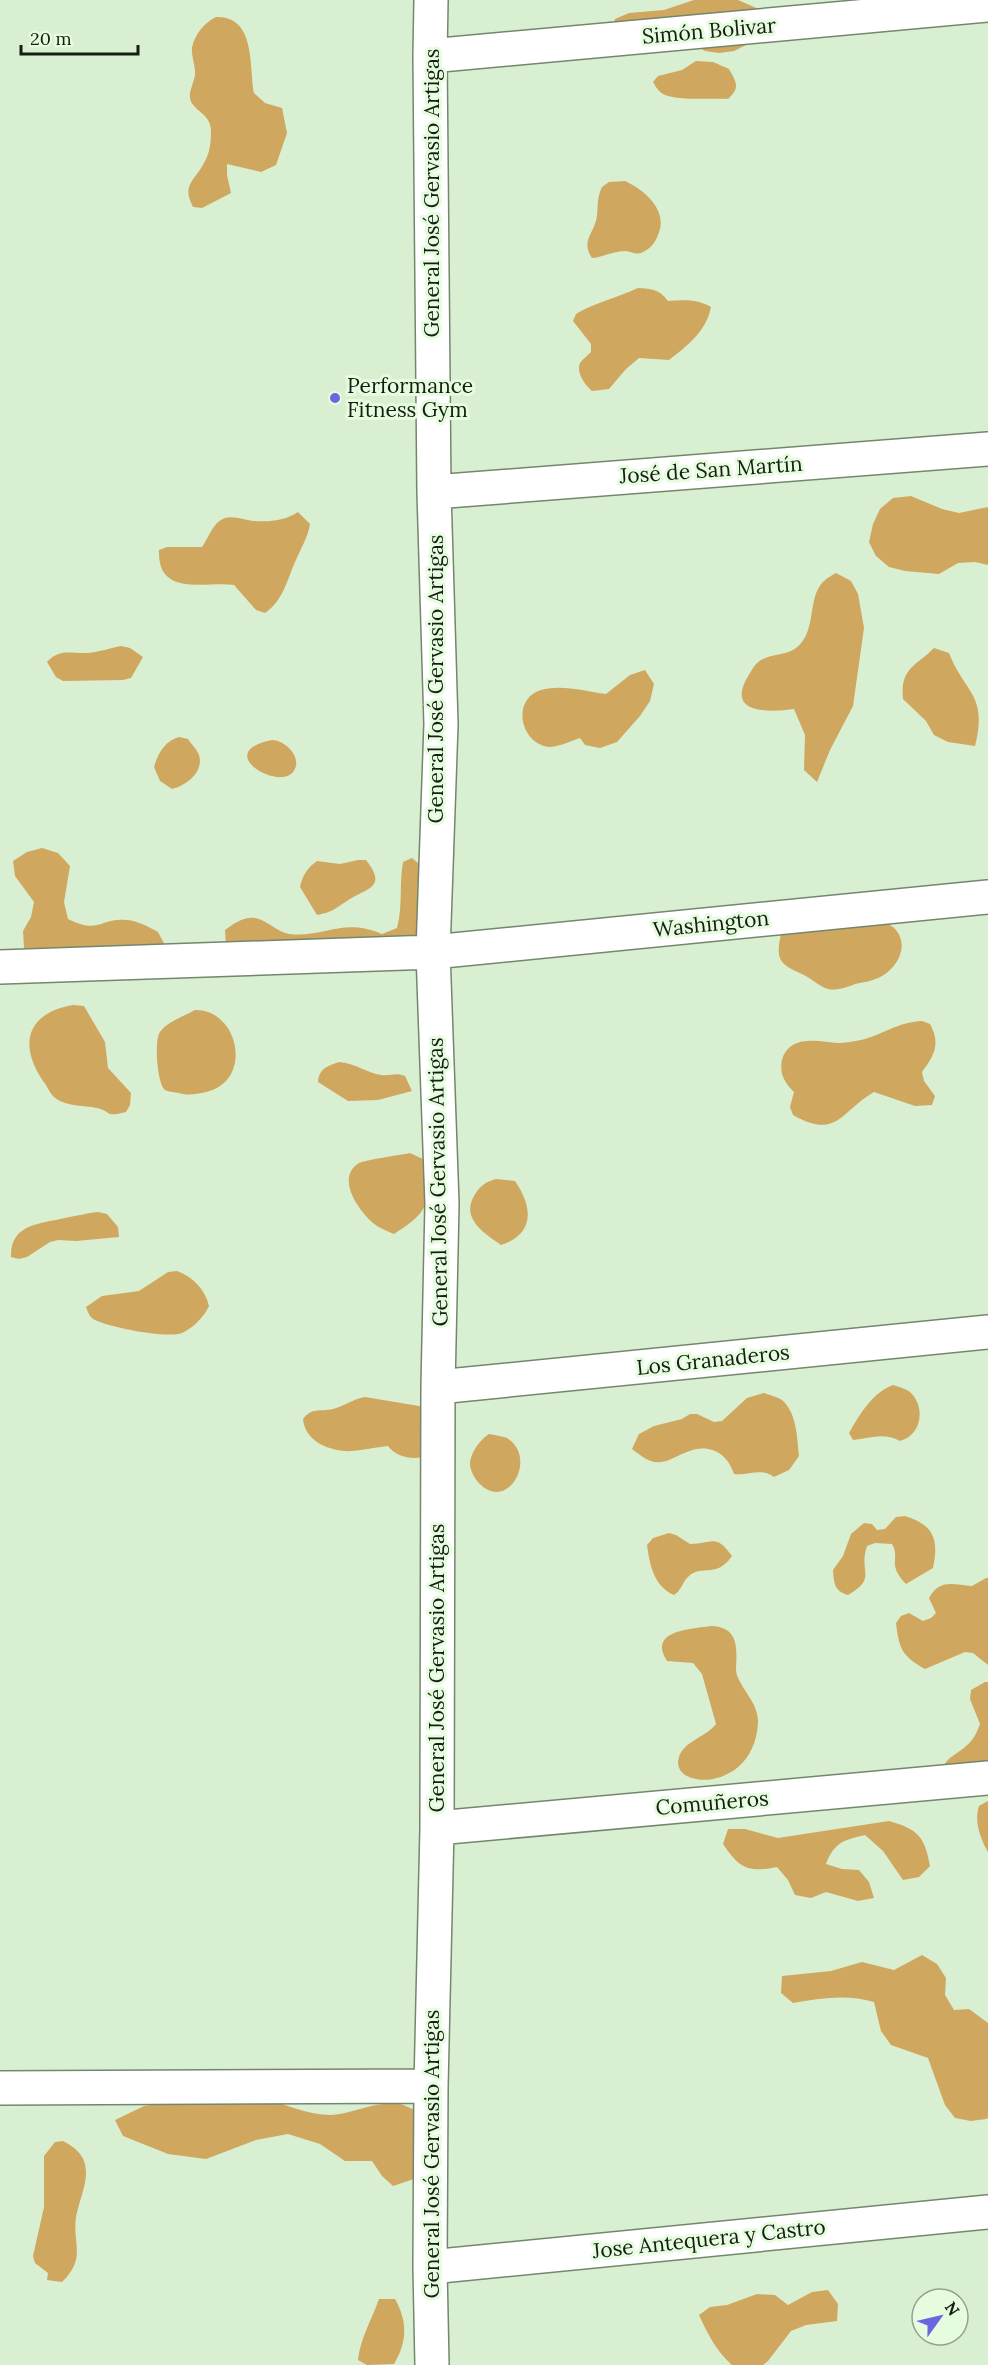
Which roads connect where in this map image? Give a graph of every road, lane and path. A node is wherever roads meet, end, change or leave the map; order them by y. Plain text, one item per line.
1 (431, 0) edge
2 (988, 5) edge
3 (430, 56) junction
4 (988, 449) edge
5 (434, 492) junction
6 (988, 897) edge
7 (433, 952) junction
8 (0, 967) edge
9 (988, 1332) edge
10 (438, 1387) junction
11 (988, 1778) edge
12 (437, 1828) junction
13 (431, 2086) junction
14 (0, 2088) edge
15 (988, 2212) edge
16 (430, 2267) junction
17 (432, 2365) edge

1 - 3 street, General José Gervasio Artigas
2 - 3 street, Simón Bolivar
3 - 5 street, General José Gervasio Artigas
4 - 5 street, José de San Martín
5 - 7 street, General José Gervasio Artigas
6 - 7 street, Washington
7 - 8 street, Washington
7 - 10 street, General José Gervasio Artigas
9 - 10 street, Los Granaderos
10 - 12 street, General José Gervasio Artigas
11 - 12 street, Comuñeros
12 - 13 street, General José Gervasio Artigas
13 - 14 street
13 - 16 street, General José Gervasio Artigas
15 - 16 street, Jose Antequera y Castro
16 - 17 street, General José Gervasio Artigas

